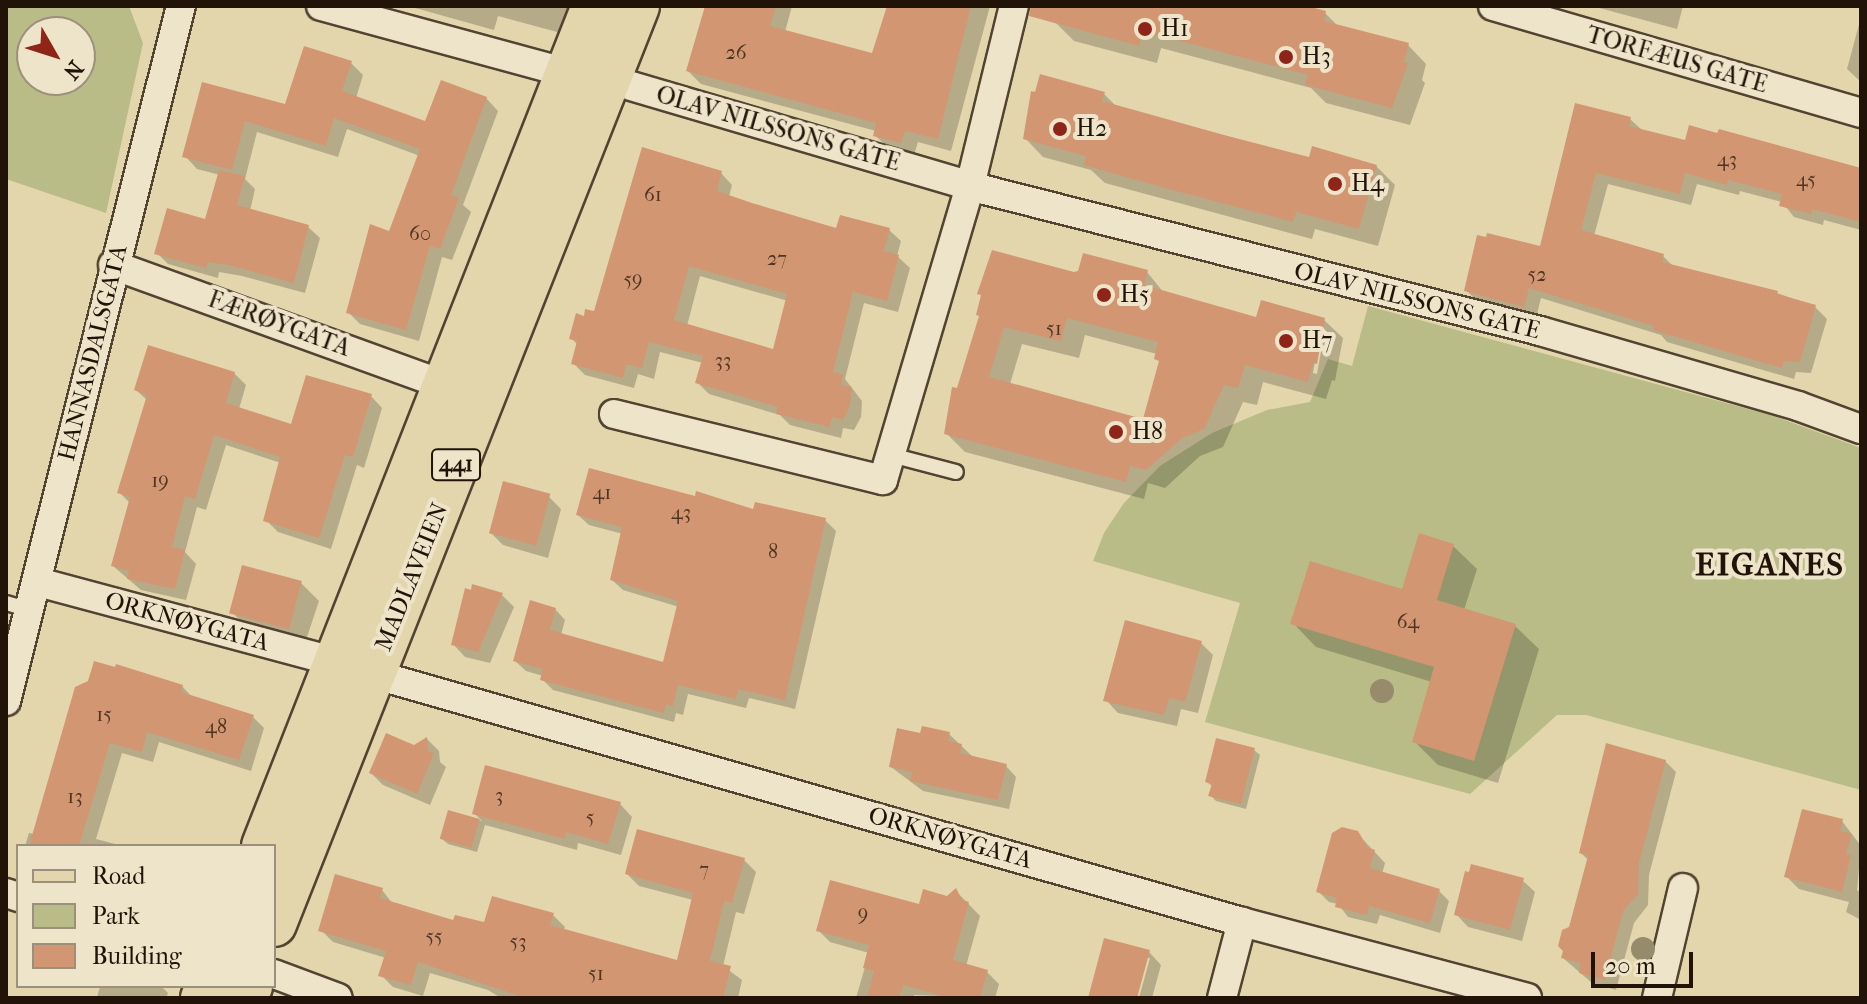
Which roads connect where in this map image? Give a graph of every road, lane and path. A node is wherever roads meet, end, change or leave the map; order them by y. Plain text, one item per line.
1 (181, 6) edge
2 (321, 6) edge
3 (594, 6) edge
4 (637, 6) edge
5 (1014, 6) edge
6 (1493, 6) edge
7 (550, 68) junction
8 (631, 86) dead end
9 (1861, 113) edge
10 (970, 186) junction
11 (113, 265) junction
12 (444, 385) junction
13 (614, 414) dead end
14 (1861, 429) edge
15 (891, 455) junction
16 (956, 472) dead end
17 (38, 582) junction
18 (18, 607) edge
19 (355, 668) junction
20 (6, 701) edge
21 (265, 844) edge
22 (1683, 888) dead end
23 (276, 918) edge
24 (1242, 922) junction
25 (276, 975) edge
26 (338, 998) edge
27 (1222, 998) edge
28 (1527, 998) edge
29 (1657, 998) edge

1 - 11 street, HANNASDALSGATA
2 - 7 street
3 - 7 main road, MADLAVEIEN / 441
4 - 19 main road, MADLAVEIEN / 441
5 - 10 street
6 - 9 street, TORFÆUS GATE
7 - 12 main road, MADLAVEIEN / 441
8 - 10 street, OLAV NILSSONS GATE
10 - 14 street, OLAV NILSSONS GATE
10 - 15 street
11 - 12 street, FÆRØYGATA
11 - 17 street, HANNASDALSGATA
12 - 19 main road, MADLAVEIEN / 441
13 - 15 street
15 - 16 lane
17 - 18 street, HANNASDALSGATA
17 - 19 street, ORKNØYGATA
18 - 20 street, HANNASDALSGATA
19 - 21 main road, MADLAVEIEN / 441
19 - 23 main road, MADLAVEIEN / 441
19 - 24 street, ORKNØYGATA
22 - 29 street
24 - 27 street
24 - 28 street, ORKNØYGATA
25 - 26 street

